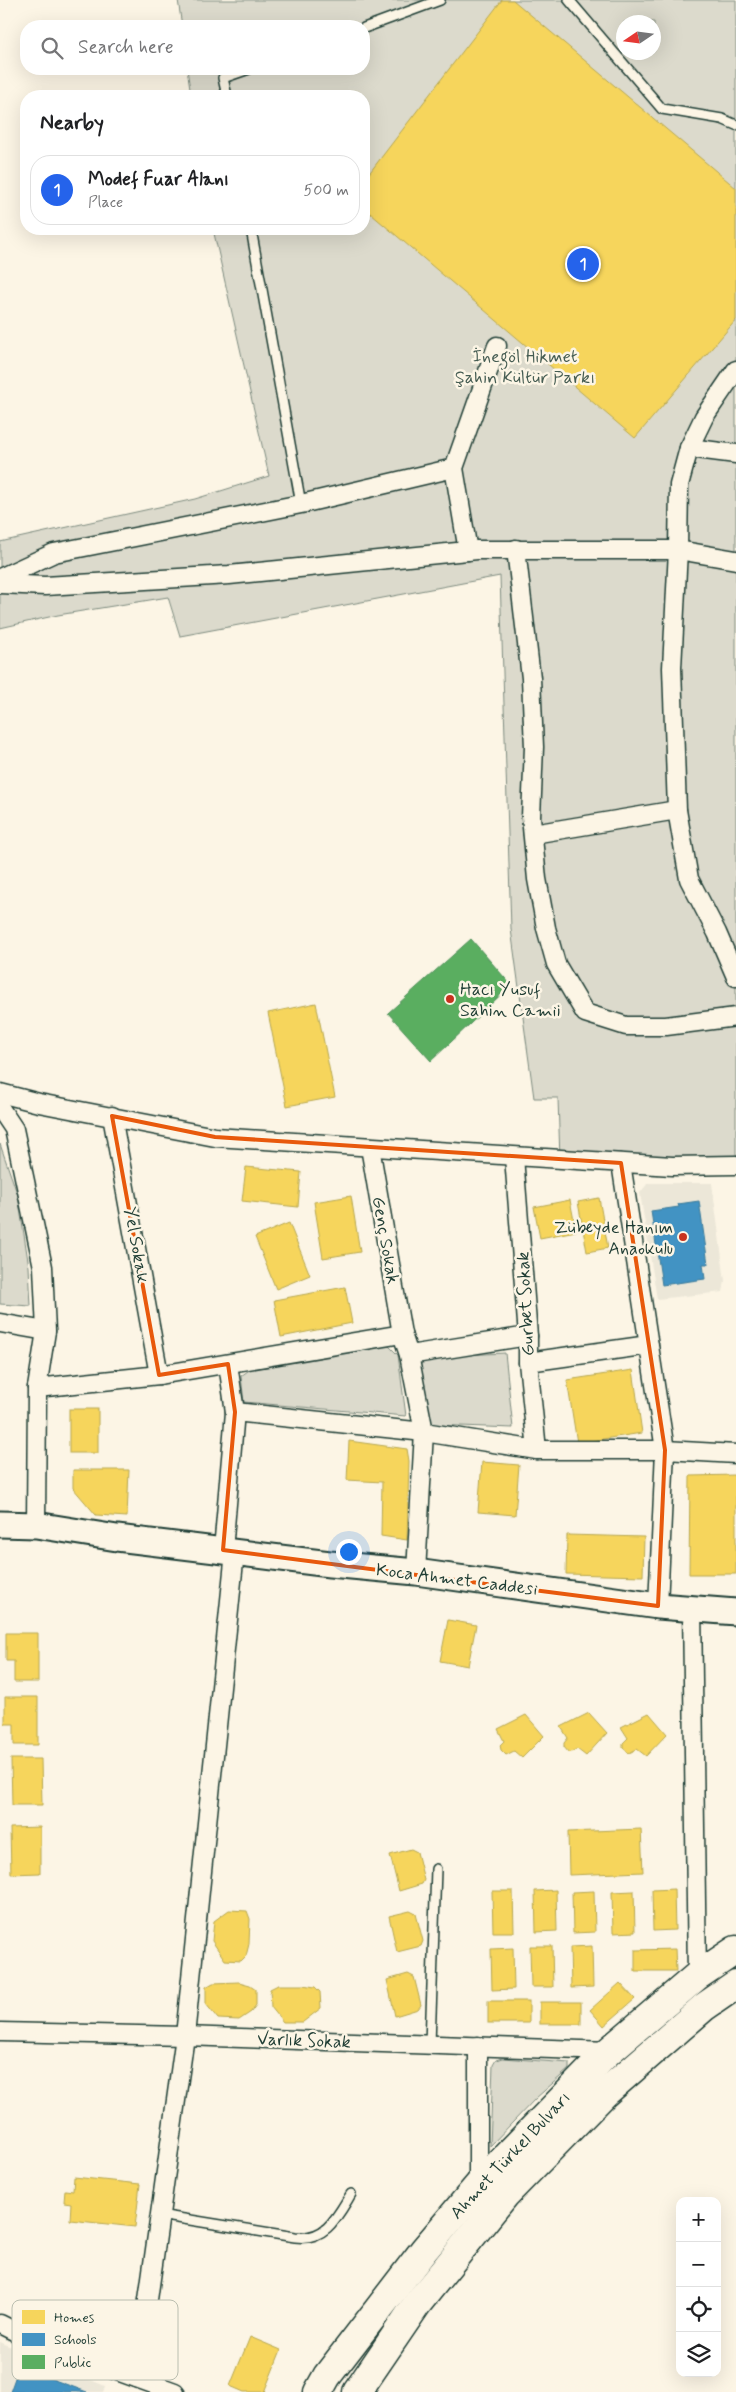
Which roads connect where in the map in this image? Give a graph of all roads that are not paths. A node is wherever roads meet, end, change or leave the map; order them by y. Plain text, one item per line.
1 (440, 0) edge
2 (569, 0) edge
3 (370, 26) edge
4 (232, 75) edge
5 (225, 90) edge
6 (736, 125) edge
7 (251, 235) edge
8 (497, 346) dead end
9 (736, 370) edge
10 (689, 448) junction
11 (736, 454) edge
12 (454, 468) junction
13 (300, 504) junction
14 (516, 549) junction
15 (468, 550) junction
16 (678, 550) junction
17 (736, 560) edge
18 (0, 578) edge
19 (0, 584) edge
20 (677, 810) junction
21 (533, 834) junction
22 (736, 976) edge
23 (736, 1017) edge
24 (0, 1094) edge
25 (0, 1108) edge
26 (112, 1116) junction
27 (370, 1147) junction
28 (514, 1157) junction
29 (621, 1163) junction
30 (736, 1165) edge
31 (0, 1323) edge
32 (46, 1331) junction
33 (402, 1334) junction
34 (528, 1336) junction
35 (649, 1345) junction
36 (409, 1354) junction
37 (528, 1362) junction
38 (228, 1364) junction
39 (159, 1374) junction
40 (37, 1388) junction
41 (235, 1412) junction
42 (424, 1432) junction
43 (537, 1450) junction
44 (665, 1450) junction
45 (736, 1454) edge
46 (0, 1524) edge
47 (36, 1525) junction
48 (229, 1551) junction
49 (416, 1572) junction
50 (658, 1606) junction
51 (692, 1607) junction
52 (736, 1612) edge
53 (436, 1870) dead end
54 (736, 1950) edge
55 (697, 1976) junction
56 (736, 1985) edge
57 (0, 2032) edge
58 (185, 2036) junction
59 (430, 2044) junction
60 (478, 2046) junction
61 (608, 2051) junction
62 (478, 2186) junction
63 (351, 2194) dead end
64 (160, 2215) junction
65 (147, 2300) edge
66 (0, 2324) edge
67 (12, 2330) edge
68 (142, 2380) edge
69 (175, 2392) edge
70 (318, 2392) edge
71 (357, 2392) edge

1 - 3 lane
2 - 6 lane
4 - 5 lane
7 - 13 lane
8 - 12 street
9 - 10 street
10 - 11 street
10 - 16 street
12 - 13 street
12 - 15 street
13 - 18 street
14 - 15 street
14 - 16 street
14 - 21 street
15 - 19 street
16 - 17 street
16 - 20 street
20 - 21 street
20 - 22 street
21 - 23 street
24 - 26 street
25 - 32 street
26 - 27 street
26 - 39 street, Yel Sokak
27 - 28 street
27 - 33 street, Genç Sokak
28 - 29 street
28 - 34 street, Gurbet Sokak
29 - 30 street
29 - 35 street
31 - 32 street
32 - 40 street
33 - 36 street, Genç Sokak
33 - 38 street
34 - 36 street
34 - 37 street, Gurbet Sokak
35 - 37 street
35 - 44 street
36 - 42 street, Genç Sokak
37 - 43 street, Gurbet Sokak
38 - 39 street
38 - 41 street
39 - 40 street
40 - 47 street
41 - 42 street
41 - 48 street
42 - 43 street
42 - 49 street, Genç Sokak
43 - 44 street
44 - 45 street
44 - 50 street
46 - 47 street, Koca Ahmet Caddesi
47 - 48 street, Koca Ahmet Caddesi
48 - 49 street, Koca Ahmet Caddesi
48 - 58 street
49 - 50 street, Koca Ahmet Caddesi
50 - 51 street, Koca Ahmet Caddesi
51 - 52 street, Koca Ahmet Caddesi
51 - 55 street
53 - 59 lane
54 - 55 main road, Ahmet Türkel Bulvarı
55 - 61 main road, Ahmet Türkel Bulvarı
56 - 71 main road, Ahmet Türkel Bulvarı
57 - 58 street, Varlık Sokak
58 - 59 street, Varlık Sokak
58 - 64 street
59 - 60 street, Varlık Sokak
60 - 61 street, Varlık Sokak
60 - 62 street
61 - 62 main road, Ahmet Türkel Bulvarı
62 - 70 main road, Ahmet Türkel Bulvarı
63 - 64 lane
64 - 65 street
66 - 67 street
68 - 69 street

